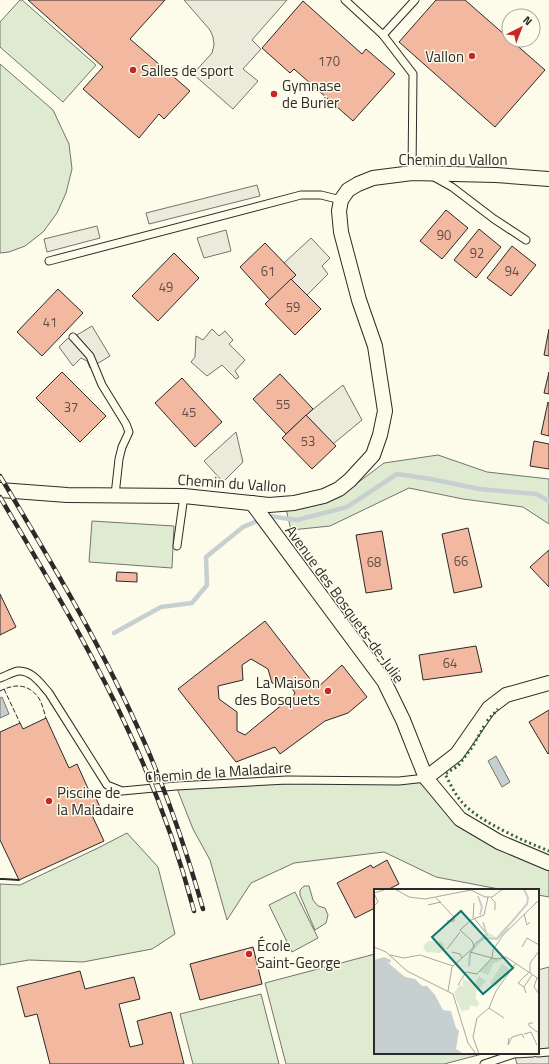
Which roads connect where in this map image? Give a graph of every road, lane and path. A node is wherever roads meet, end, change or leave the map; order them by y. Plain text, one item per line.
1 (345, 0) edge
2 (415, 0) edge
3 (383, 35) junction
4 (427, 172) junction
5 (412, 173) junction
6 (549, 179) edge
7 (341, 200) junction
8 (526, 240) dead end
9 (50, 261) dead end
10 (73, 336) dead end
11 (0, 490) edge
12 (115, 495) junction
13 (184, 496) junction
14 (255, 508) junction
15 (177, 546) dead end
16 (0, 678) edge
17 (549, 683) edge
18 (426, 778) junction
19 (549, 863) edge
20 (549, 1052) edge
21 (539, 1053) edge
22 (514, 1054) edge
23 (484, 1064) edge

1 - 3 lane
2 - 3 lane
3 - 5 lane
4 - 5 street, Chemin du Vallon
4 - 6 street, Chemin du Vallon
4 - 8 lane
5 - 7 street, Chemin du Vallon
7 - 9 lane
7 - 14 street, Chemin du Vallon
10 - 12 lane
11 - 12 street, Chemin du Vallon
12 - 13 street, Chemin du Vallon
13 - 14 street, Chemin du Vallon
13 - 15 lane
14 - 18 street, Avenue des Bosquets-de-Julie
16 - 18 lane, Chemin de la Maladaire
17 - 18 street
18 - 19 street, Avenue des Bosquets-de-Julie
20 - 21 lane
22 - 23 lane

